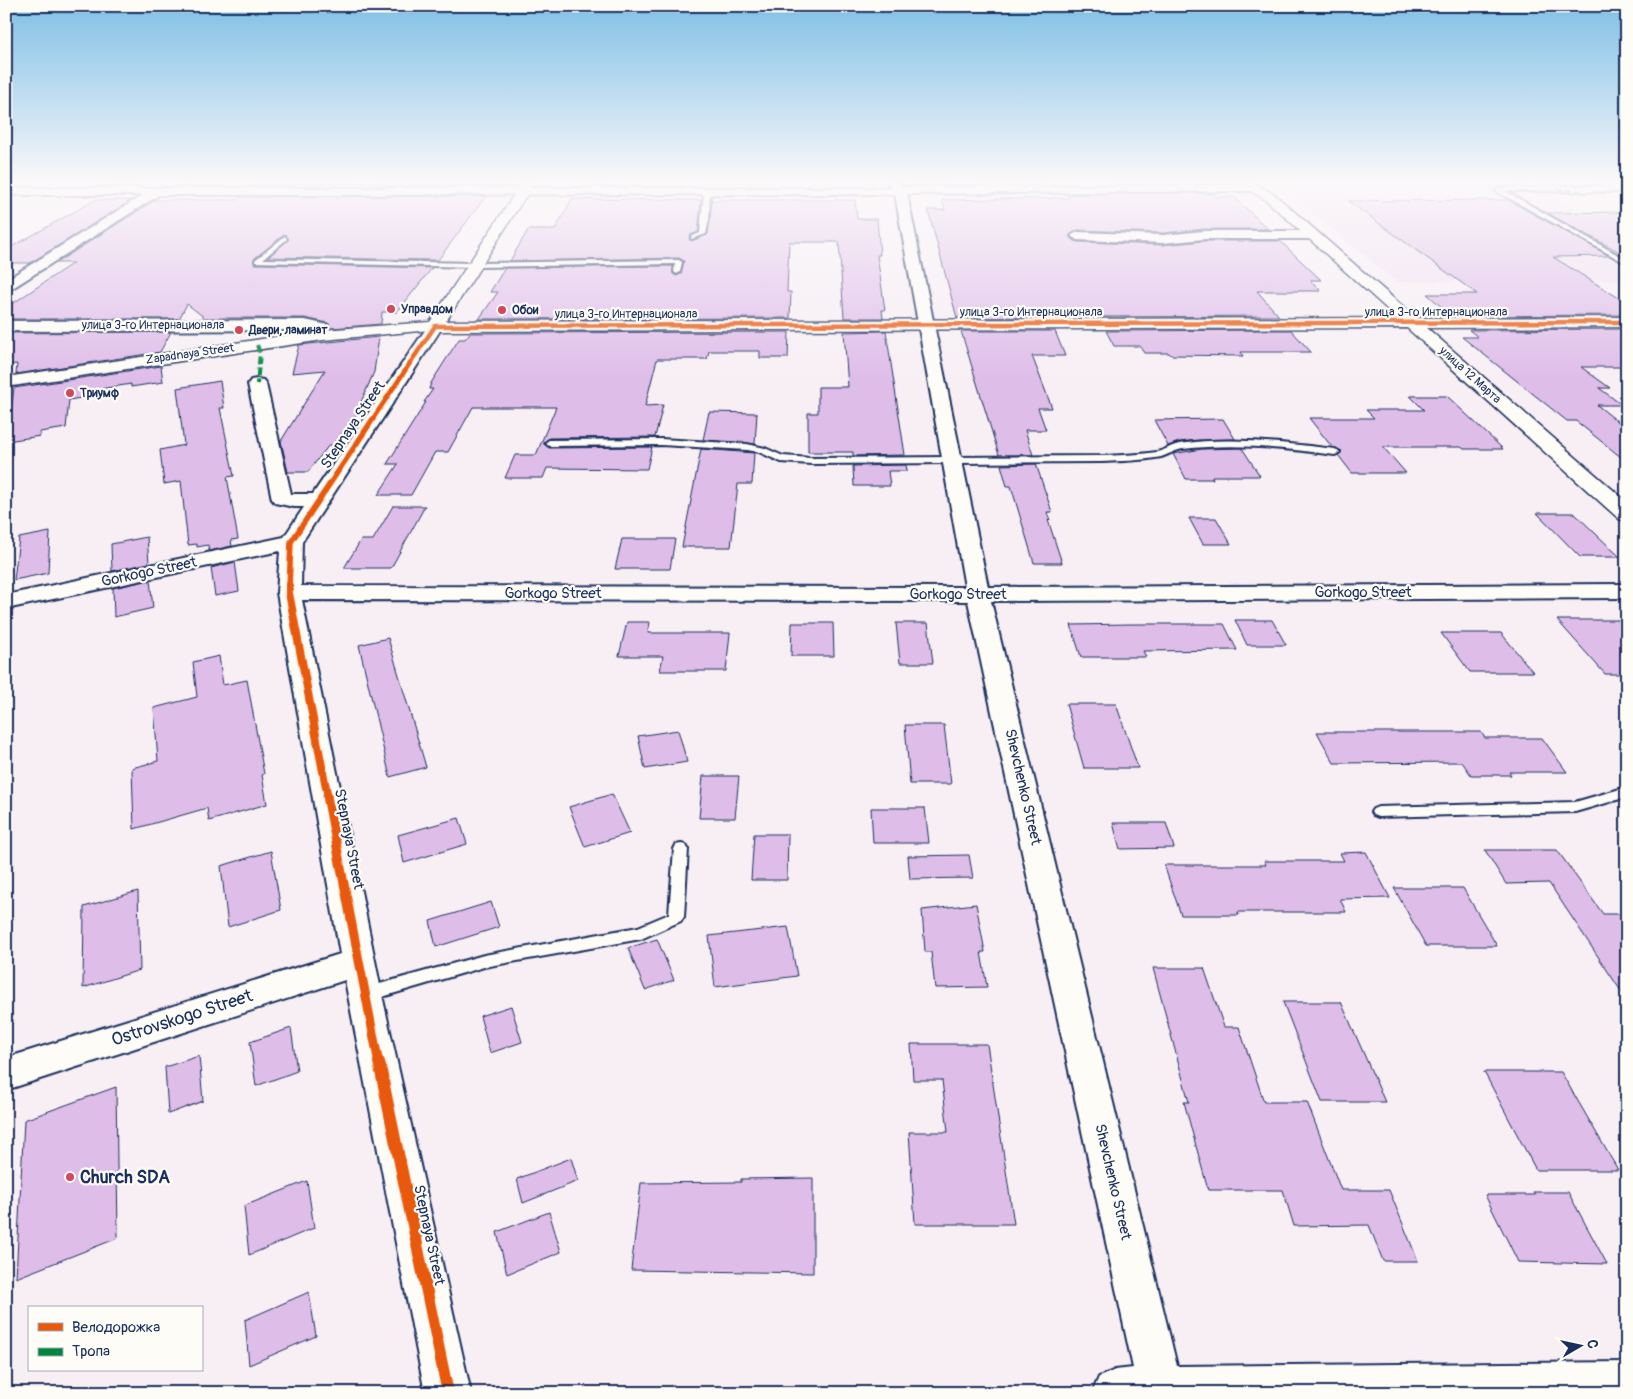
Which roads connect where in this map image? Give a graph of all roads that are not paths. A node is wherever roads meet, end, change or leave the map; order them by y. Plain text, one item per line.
1 (67, 248) edge
2 (272, 248) edge
3 (486, 248) edge
4 (911, 248) edge
5 (1328, 248) edge
6 (1602, 248) edge
7 (1626, 262) edge
8 (475, 265) junction
9 (677, 272) dead end
10 (6, 286) edge
11 (1627, 322) edge
12 (1411, 323) junction
13 (925, 324) junction
14 (6, 326) edge
15 (435, 326) junction
16 (323, 335) junction
17 (6, 382) edge
18 (257, 384) dead end
19 (549, 443) dead end
20 (1335, 452) dead end
21 (952, 459) junction
22 (319, 500) junction
23 (1627, 514) edge
24 (291, 542) junction
25 (1627, 591) edge
26 (288, 593) junction
27 (978, 594) junction
28 (6, 602) edge
29 (1627, 792) edge
30 (1378, 812) dead end
31 (681, 849) dead end
32 (358, 962) junction
33 (365, 995) junction
34 (6, 1074) edge
35 (1627, 1385) edge
36 (1160, 1390) junction
37 (448, 1393) edge
38 (1115, 1393) edge

1 - 10 street
2 - 8 lane
3 - 8 street, Stepnaya Street
4 - 13 street, Shevchenko Street
5 - 12 street, улица 12 Марта
6 - 7 lane
8 - 9 lane
8 - 15 street, Stepnaya Street
11 - 12 street, улица 3-го Интернационала
12 - 13 street, улица 3-го Интернационала
12 - 23 street, улица 12 Марта
13 - 15 street, улица 3-го Интернационала
13 - 21 street, Shevchenko Street
14 - 16 street, улица 3-го Интернационала
15 - 16 street, Zapadnaya Street
15 - 22 street, Stepnaya Street
16 - 17 street, Zapadnaya Street
18 - 22 street
19 - 21 lane
20 - 21 lane
21 - 27 street, Shevchenko Street
22 - 24 street, Stepnaya Street
24 - 26 street, Stepnaya Street
24 - 28 street, Gorkogo Street
25 - 27 street, Gorkogo Street
26 - 27 street, Gorkogo Street
26 - 32 street, Stepnaya Street
27 - 36 street, Shevchenko Street
29 - 30 lane
31 - 33 lane
32 - 33 street, Stepnaya Street
32 - 34 street, Ostrovskogo Street
33 - 37 street, Stepnaya Street
35 - 36 street
36 - 38 street

